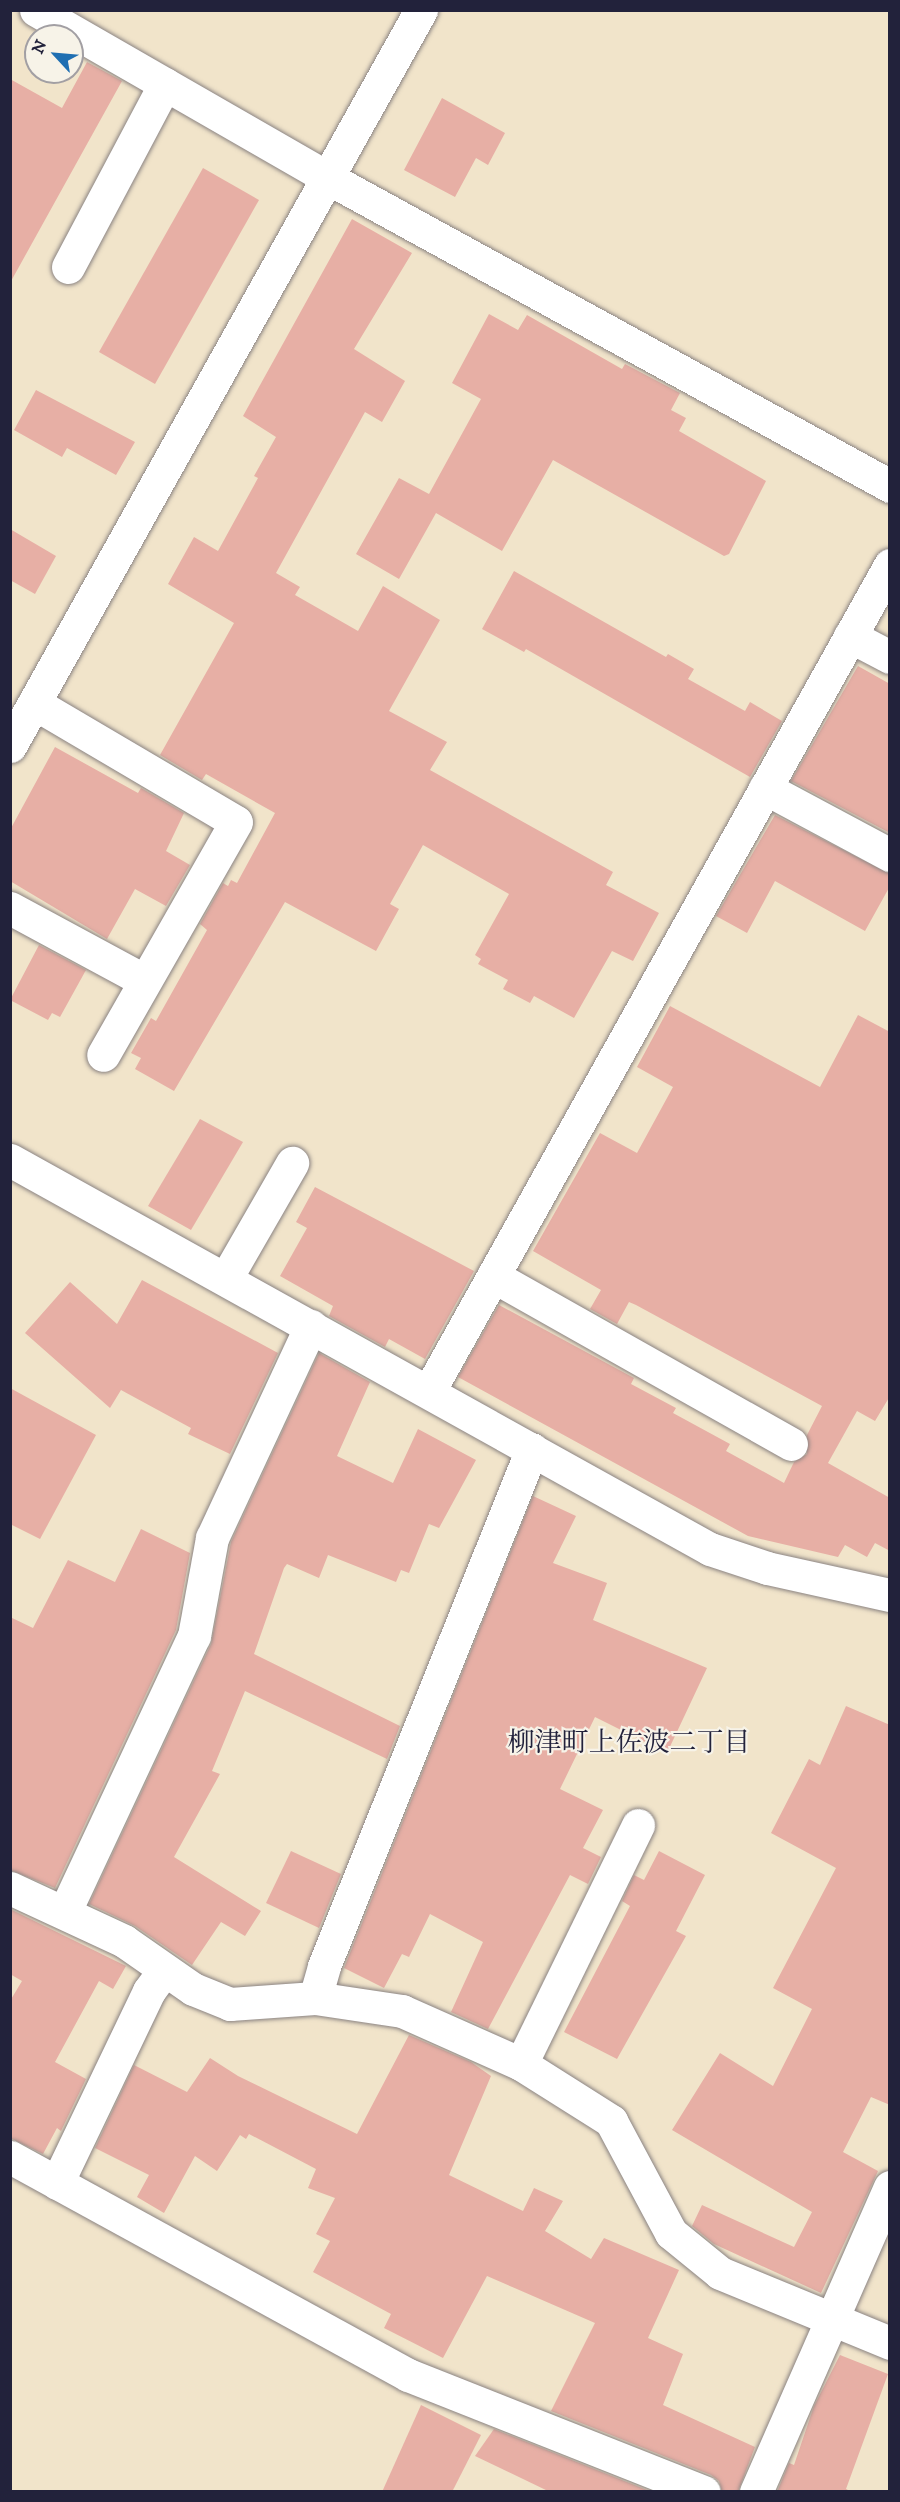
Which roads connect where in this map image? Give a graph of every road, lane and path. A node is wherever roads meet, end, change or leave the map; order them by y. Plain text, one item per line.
1 (36, 10) edge
2 (422, 10) edge
3 (165, 84) junction
4 (328, 178) junction
5 (68, 267) dead end
6 (890, 486) edge
7 (890, 565) edge
8 (849, 636) junction
9 (890, 657) edge
10 (34, 704) junction
11 (10, 746) edge
12 (765, 788) junction
13 (890, 855) edge
14 (10, 908) edge
15 (143, 980) junction
16 (102, 1055) dead end
17 (10, 1160) edge
18 (292, 1164) dead end
19 (493, 1276) junction
20 (225, 1278) junction
21 (311, 1326) junction
22 (429, 1391) junction
23 (791, 1444) dead end
24 (532, 1449) junction
25 (890, 1594) edge
26 (638, 1825) dead end
27 (10, 1888) edge
28 (65, 1911) junction
29 (163, 1972) junction
30 (315, 1998) junction
31 (521, 2064) junction
32 (10, 2157) edge
33 (57, 2183) junction
34 (890, 2187) edge
35 (831, 2321) junction
36 (890, 2343) edge
37 (704, 2492) edge
38 (756, 2492) edge

1 - 3 street
2 - 4 street
3 - 4 street
3 - 5 street
4 - 6 street
4 - 10 street
7 - 8 street
8 - 9 street
8 - 12 street
10 - 11 street
10 - 15 street
12 - 13 street
12 - 19 street
14 - 15 street
15 - 16 street
17 - 20 street
18 - 20 street
19 - 22 street
19 - 23 street
20 - 21 street
21 - 22 street
21 - 28 street
22 - 24 street
24 - 25 street
24 - 30 street
26 - 31 street
27 - 28 street
28 - 29 street
29 - 30 street
29 - 33 street
30 - 31 street
31 - 35 street
32 - 33 street
33 - 37 street
34 - 35 street
35 - 36 street
35 - 38 street

